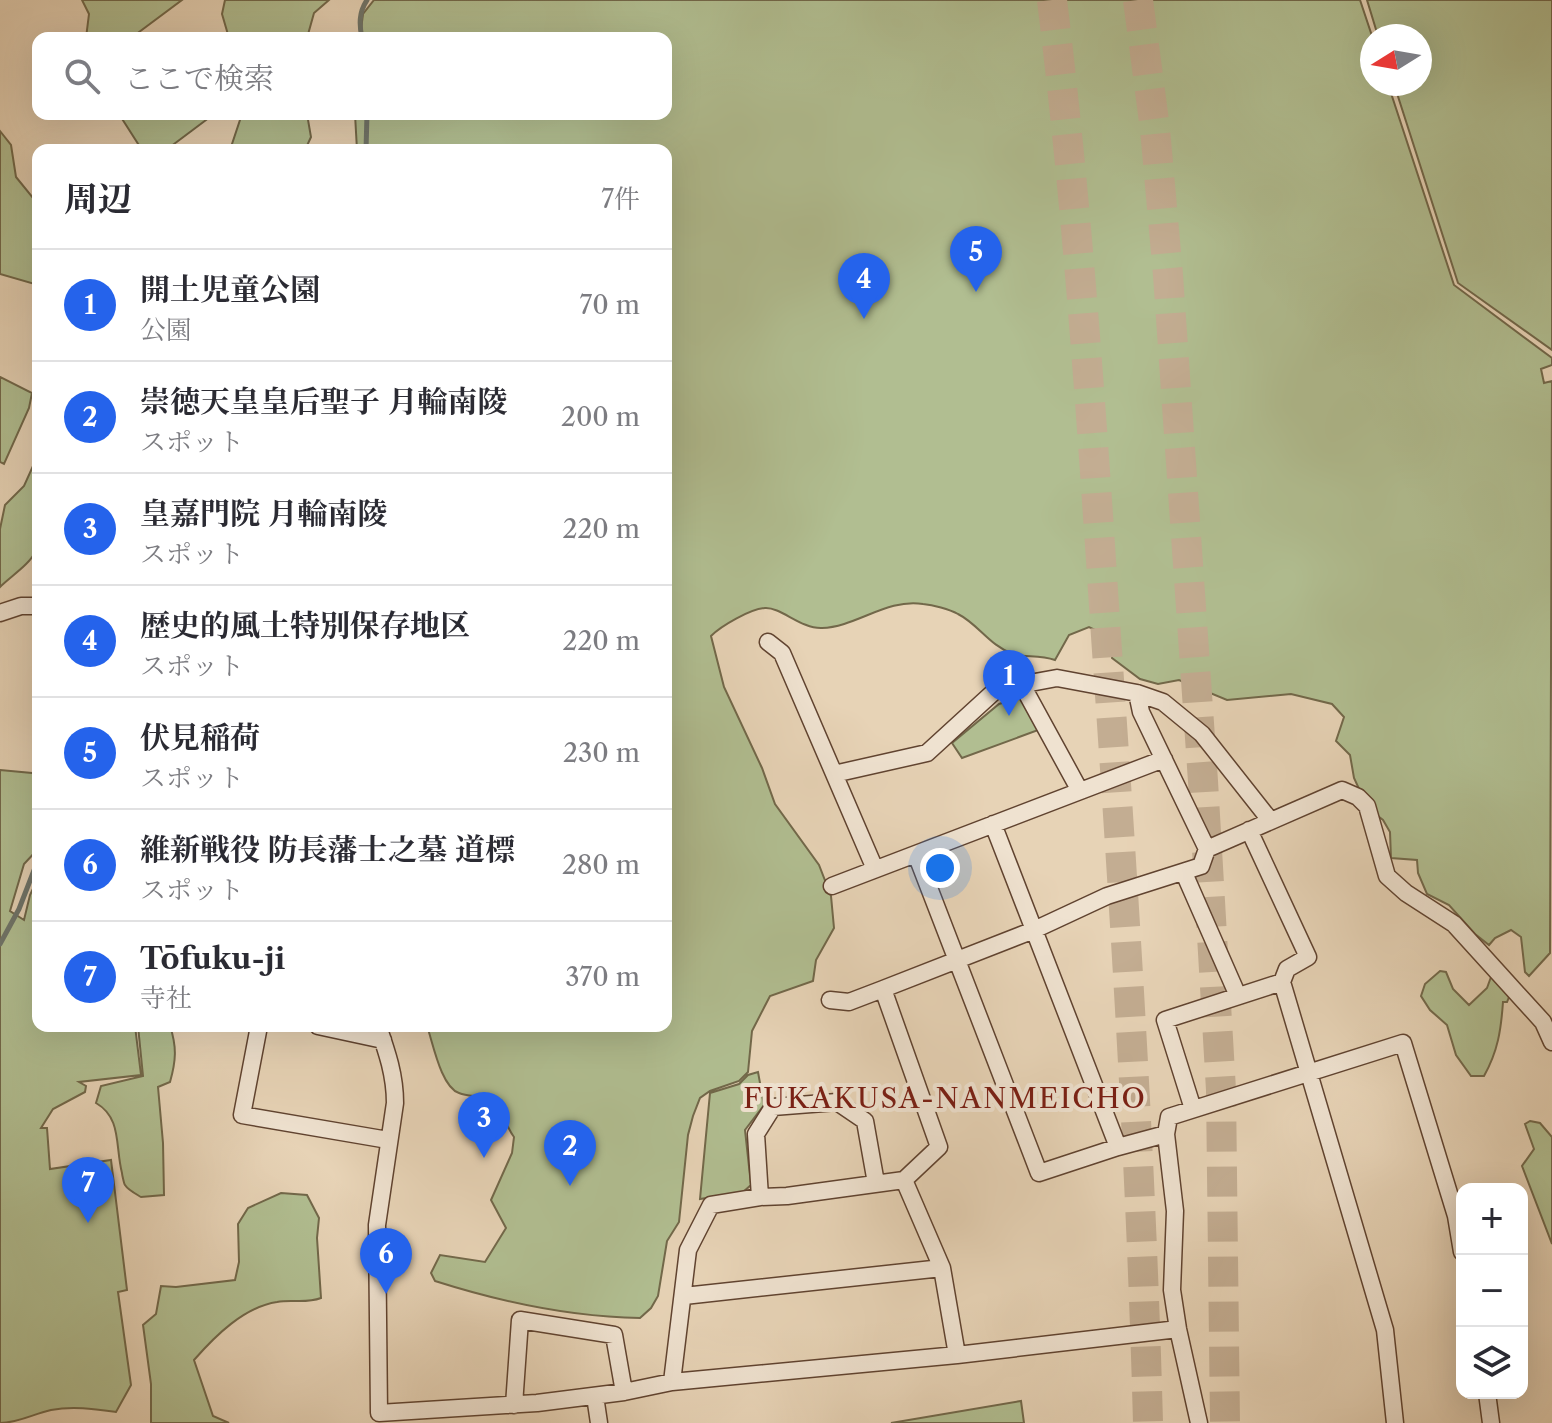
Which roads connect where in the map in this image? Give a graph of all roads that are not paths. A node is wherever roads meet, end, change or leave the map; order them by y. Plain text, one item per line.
1 (32, 606) edge
2 (0, 613) edge
3 (768, 642) dead end
4 (1021, 683) junction
5 (1137, 693) junction
6 (1164, 759) junction
7 (834, 774) junction
8 (1080, 791) junction
9 (1270, 820) junction
10 (993, 824) junction
11 (1249, 830) junction
12 (1207, 849) junction
13 (916, 854) junction
14 (875, 869) junction
15 (1184, 873) junction
16 (832, 886) dead end
17 (1034, 930) junction
18 (956, 960) junction
19 (1282, 982) junction
20 (883, 989) junction
21 (1238, 996) junction
22 (830, 1000) dead end
23 (258, 1032) edge
24 (380, 1033) edge
25 (1552, 1042) edge
26 (1309, 1073) junction
27 (1193, 1109) junction
28 (1166, 1134) junction
29 (388, 1140) junction
30 (1118, 1147) junction
31 (904, 1180) junction
32 (876, 1183) junction
33 (760, 1197) junction
34 (1456, 1216) edge
35 (942, 1268) junction
36 (684, 1296) junction
37 (1178, 1329) junction
38 (957, 1355) junction
39 (672, 1382) junction
40 (624, 1392) junction
41 (595, 1396) junction
42 (1488, 1399) edge
43 (514, 1405) junction
44 (400, 1418) edge
45 (599, 1423) edge
46 (1199, 1423) edge
47 (1395, 1423) edge
48 (1491, 1423) edge

1 - 2 street
3 - 7 street
4 - 5 street
4 - 7 street
4 - 8 street
5 - 6 street
5 - 9 street
6 - 8 street
6 - 12 street
7 - 14 street
8 - 10 street
9 - 11 street
9 - 25 street
10 - 13 street
10 - 17 street
11 - 12 street
11 - 19 street
12 - 15 street
13 - 14 street
13 - 18 street
14 - 16 street
15 - 17 street
15 - 21 street
17 - 18 street
17 - 30 street
18 - 20 street
18 - 30 street
19 - 21 street
19 - 26 street
20 - 22 street
20 - 31 street
21 - 27 street
23 - 29 street
24 - 29 street
26 - 27 street
26 - 34 street
26 - 47 street
27 - 28 street
28 - 30 street
28 - 37 street
29 - 44 street
31 - 32 street
31 - 35 street
32 - 33 street
32 - 33 street
33 - 36 street
35 - 36 street
35 - 38 street
36 - 39 street
37 - 38 street
37 - 46 street
38 - 39 street
39 - 40 street
40 - 41 street
40 - 43 street
41 - 43 street
41 - 45 street
42 - 48 street
43 - 44 street

